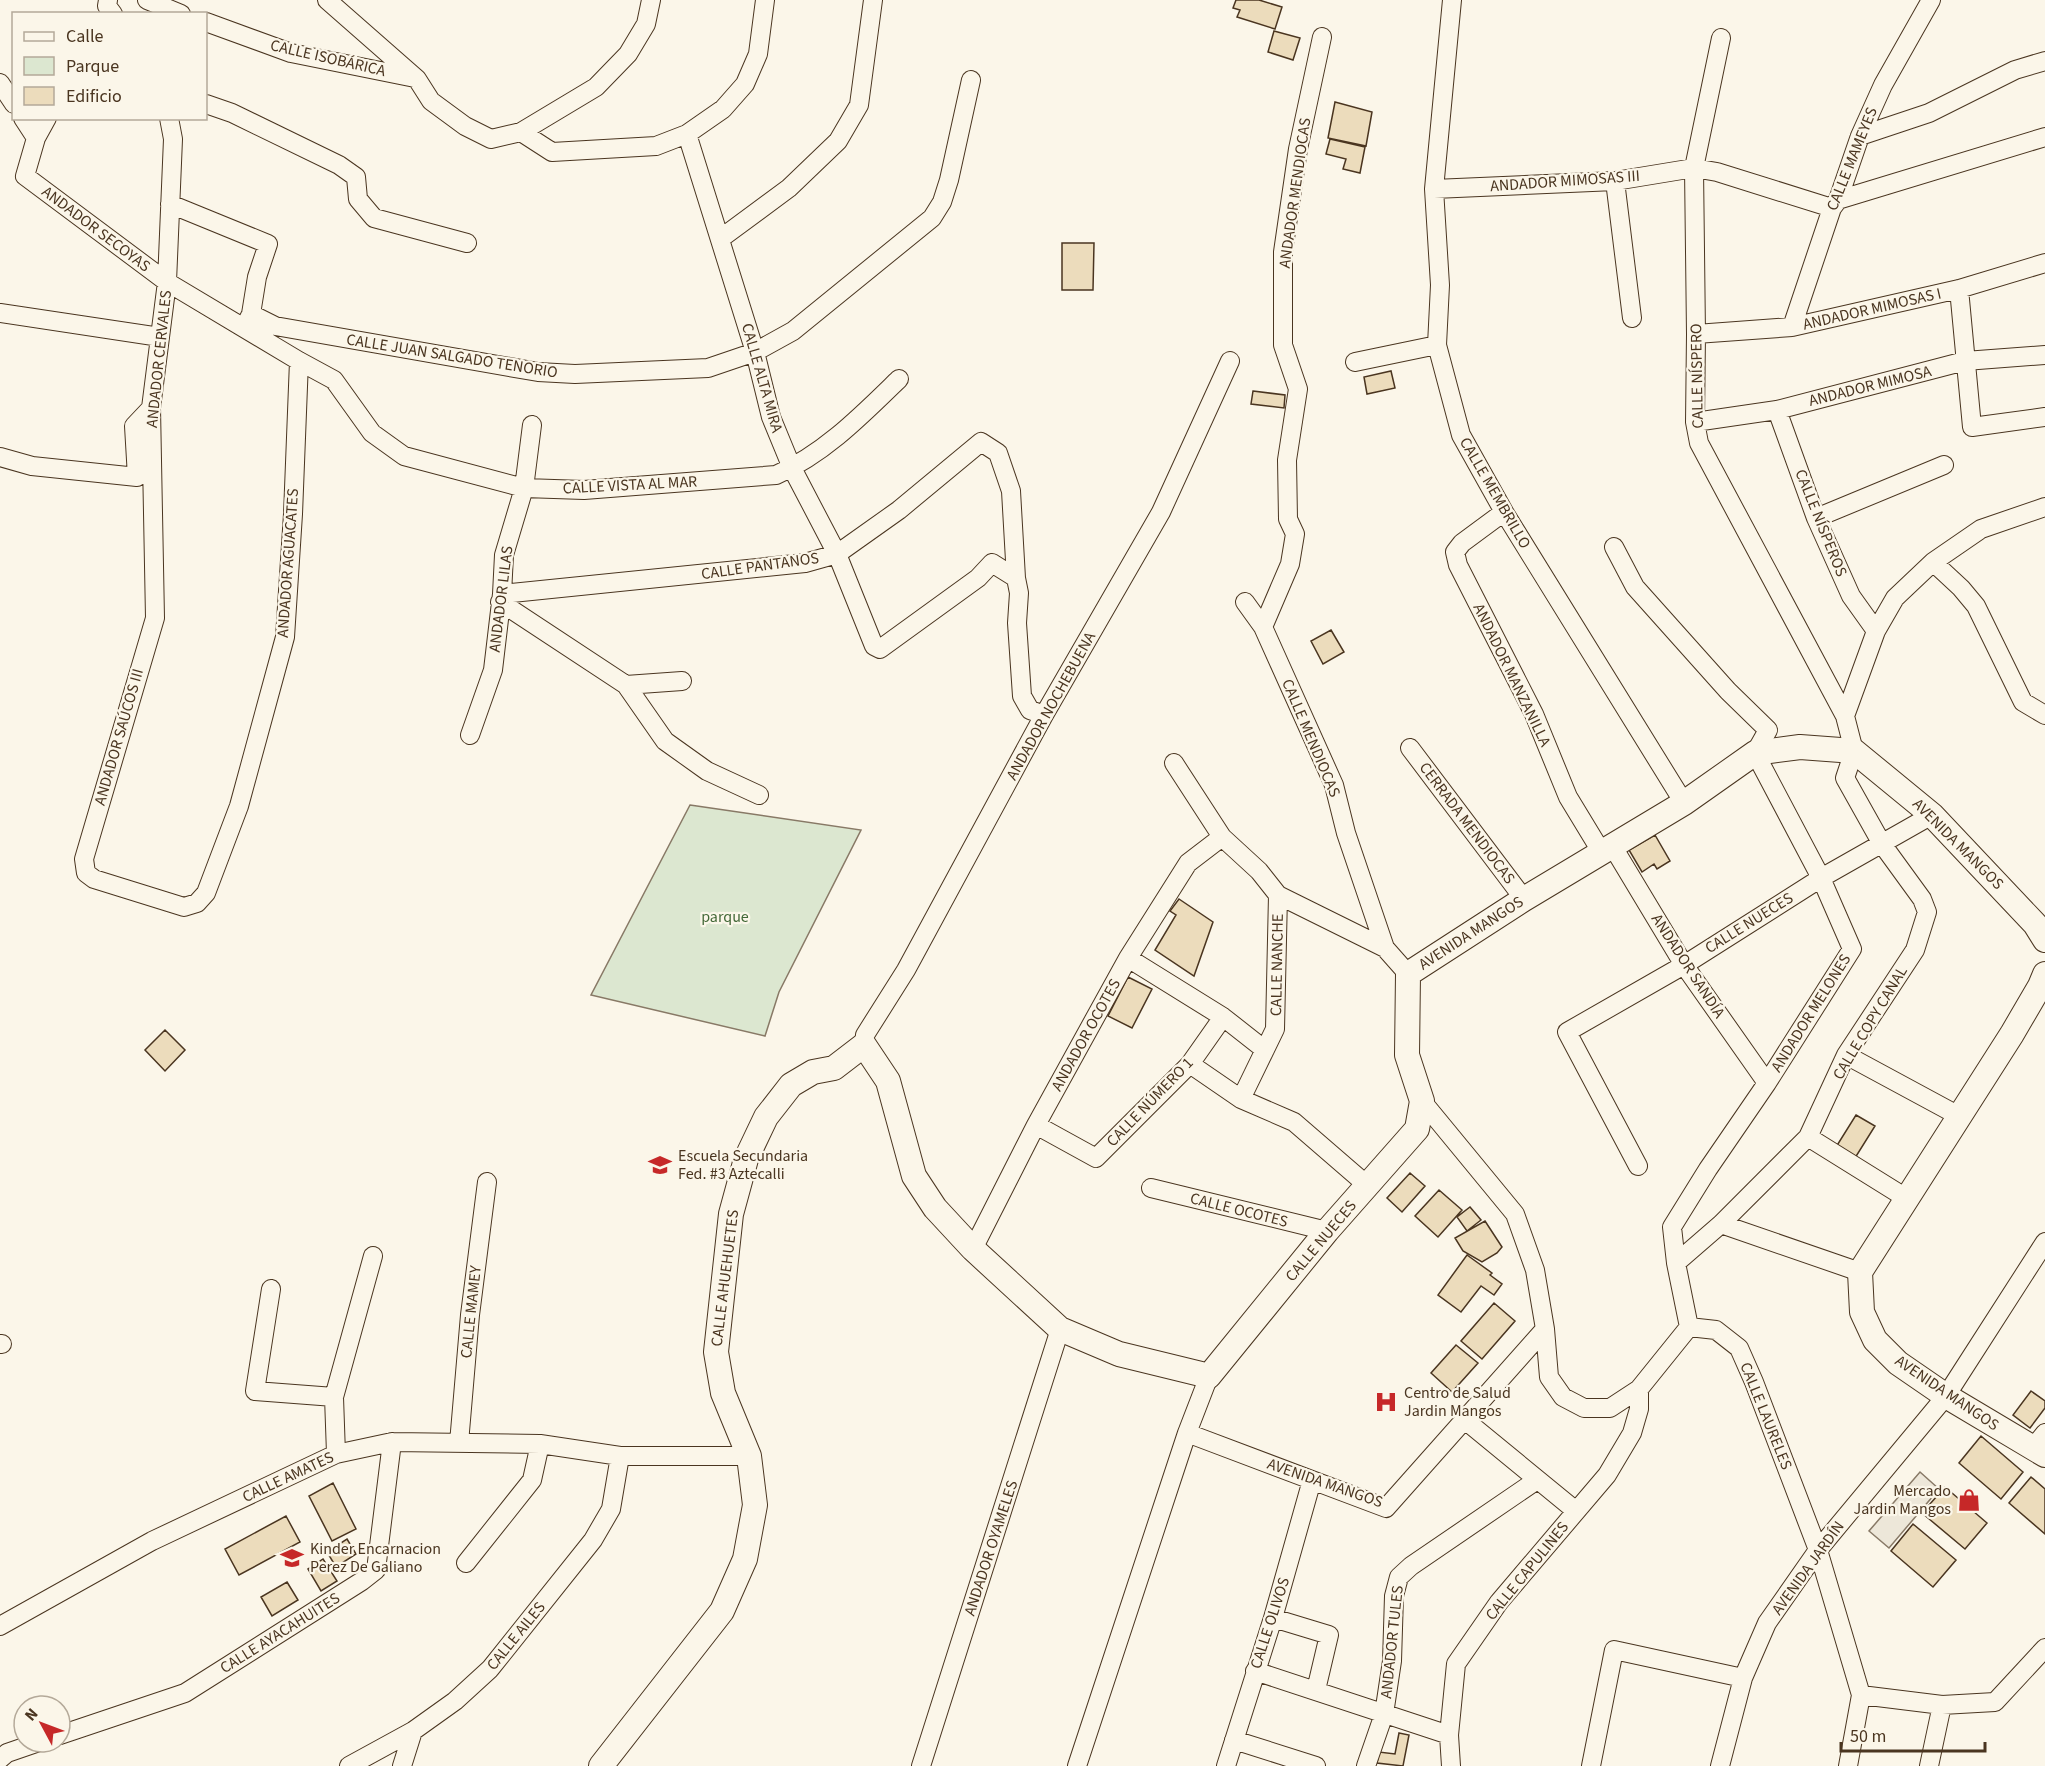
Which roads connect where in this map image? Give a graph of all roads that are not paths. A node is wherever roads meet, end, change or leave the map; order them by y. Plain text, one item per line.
1 (147, 0) edge
2 (327, 0) edge
3 (651, 0) edge
4 (765, 0) edge
5 (873, 0) edge
6 (1452, 0) edge
7 (1930, 0) edge
8 (176, 12) edge
9 (207, 22) edge
10 (1322, 37) dead end
11 (1721, 38) dead end
12 (2045, 61) edge
13 (417, 79) junction
14 (971, 80) dead end
15 (0, 83) edge
16 (12, 101) edge
17 (207, 104) edge
18 (24, 120) edge
19 (46, 120) edge
20 (169, 120) edge
21 (521, 132) junction
22 (687, 134) junction
23 (1860, 136) junction
24 (2045, 137) edge
25 (36, 138) junction
26 (1694, 168) junction
27 (1615, 181) junction
28 (1434, 189) junction
29 (170, 204) junction
30 (1835, 204) junction
31 (720, 240) junction
32 (467, 243) dead end
33 (2045, 263) edge
34 (167, 282) junction
35 (1959, 289) junction
36 (0, 313) edge
37 (1632, 318) dead end
38 (248, 321) junction
39 (1792, 327) junction
40 (1696, 334) junction
41 (160, 337) junction
42 (1437, 345) junction
43 (755, 352) junction
44 (2045, 355) edge
45 (299, 361) junction
46 (1965, 361) junction
47 (1230, 362) dead end
48 (1355, 362) dead end
49 (899, 379) dead end
50 (151, 408) junction
51 (1777, 410) junction
52 (2045, 417) edge
53 (1695, 422) junction
54 (532, 425) dead end
55 (0, 457) edge
56 (1944, 465) dead end
57 (792, 468) junction
58 (524, 488) junction
59 (2045, 507) edge
60 (1504, 512) junction
61 (1816, 518) junction
62 (1614, 547) dead end
63 (837, 554) junction
64 (1933, 562) junction
65 (1016, 578) junction
66 (501, 598) junction
67 (154, 601) joint
68 (1245, 602) dead end
69 (1263, 627) junction
70 (1876, 631) junction
71 (682, 681) dead end
72 (626, 685) junction
73 (1044, 715) junction
74 (2045, 715) edge
75 (1845, 716) junction
76 (470, 735) dead end
77 (1410, 748) dead end
78 (1854, 751) junction
79 (1755, 753) junction
80 (1174, 763) dead end
81 (759, 795) dead end
82 (1684, 803) junction
83 (1932, 814) junction
84 (1222, 837) junction
85 (1882, 844) junction
86 (1607, 850) junction
87 (86, 873) joint
88 (1821, 878) junction
89 (1278, 895) junction
90 (1524, 899) junction
91 (2045, 940) edge
92 (1385, 948) junction
93 (1128, 958) junction
94 (1684, 964) junction
95 (1408, 974) junction
96 (2045, 974) edge
97 (1223, 1017) junction
98 (864, 1045) junction
99 (1266, 1050) junction
100 (1846, 1055) junction
101 (1190, 1064) junction
102 (1767, 1083) junction
103 (1241, 1099) junction
104 (1422, 1101) junction
105 (1959, 1116) junction
106 (1035, 1125) junction
107 (1808, 1137) junction
108 (1638, 1166) dead end
109 (487, 1182) dead end
110 (1368, 1186) junction
111 (1152, 1188) dead end
112 (1906, 1198) junction
113 (1721, 1224) junction
114 (1327, 1232) junction
115 (2045, 1242) edge
116 (974, 1249) junction
117 (373, 1256) dead end
118 (1676, 1263) junction
119 (1860, 1272) junction
120 (271, 1289) dead end
121 (1689, 1327) junction
122 (1060, 1329) junction
123 (1545, 1329) junction
124 (1209, 1376) junction
125 (1639, 1389) junction
126 (1946, 1396) junction
127 (334, 1397) junction
128 (1465, 1420) junction
129 (1186, 1433) junction
130 (392, 1442) junction
131 (459, 1443) junction
132 (540, 1444) junction
133 (2041, 1445) edge
134 (336, 1454) junction
135 (620, 1456) junction
136 (748, 1456) junction
137 (1312, 1480) junction
138 (1537, 1480) junction
139 (1576, 1511) junction
140 (1818, 1550) junction
141 (466, 1563) dead end
142 (1273, 1618) junction
143 (0, 1626) edge
144 (2044, 1654) edge
145 (1255, 1671) junction
146 (1743, 1678) junction
147 (1316, 1690) junction
148 (1861, 1695) junction
149 (1942, 1705) junction
150 (1384, 1714) junction
151 (72, 1731) edge
152 (413, 1731) junction
153 (1449, 1735) junction
154 (1234, 1740) junction
155 (350, 1766) edge
156 (402, 1766) edge
157 (601, 1766) edge
158 (921, 1766) edge
159 (1077, 1766) edge
160 (1226, 1766) edge
161 (1316, 1766) edge
162 (1366, 1766) edge
163 (1451, 1766) edge
164 (1591, 1766) edge
165 (1720, 1766) edge
166 (1848, 1766) edge
167 (1929, 1766) edge

1 - 8 street
2 - 13 street
3 - 21 street
4 - 22 street
5 - 31 street
6 - 28 street, CALLE MEMBRILLO
7 - 23 street, CALLE MAMEYES
9 - 13 street, CALLE ISOBÁRICA
10 - 69 street, ANDADOR MENDIOCAS
11 - 26 street, CALLE NÍSPERO
12 - 23 street
13 - 21 street
14 - 43 street, CALLE JUAN SALGADO TENORIO
15 - 16 street
17 - 32 street
18 - 25 street
19 - 25 street
20 - 29 street, ANDADOR CERVALES
21 - 22 street
22 - 31 street, CALLE ALTA MIRA
23 - 30 street, CALLE MAMEYES
24 - 30 street
25 - 34 street, ANDADOR SECOYAS
26 - 27 street, ANDADOR MIMOSAS III
26 - 30 street, ANDADOR MIMOSAS III
26 - 40 street, CALLE NÍSPERO
27 - 28 street, ANDADOR MIMOSAS III
27 - 37 street
28 - 42 street, CALLE MEMBRILLO
29 - 34 street, ANDADOR CERVALES
29 - 38 street
30 - 39 street, CALLE MAMEYES
31 - 43 street, CALLE ALTA MIRA
33 - 35 street, ANDADOR MIMOSAS I
34 - 38 street
34 - 41 street, ANDADOR CERVALES
35 - 39 street, ANDADOR MIMOSAS I
35 - 46 street
36 - 41 street
38 - 43 street, CALLE JUAN SALGADO TENORIO
38 - 45 street
39 - 40 street, ANDADOR MIMOSAS I
40 - 53 street, CALLE NÍSPERO
41 - 50 street, ANDADOR CERVALES
42 - 48 street
42 - 60 street, CALLE MEMBRILLO
43 - 57 street, CALLE ALTA MIRA
44 - 46 street, ANDADOR MIMOSA
45 - 58 street, CALLE VISTA AL MAR
45 - 87 street, ANDADOR AGUACATES
46 - 51 street, ANDADOR MIMOSA
46 - 52 street
47 - 73 street, ANDADOR NOCHEBUENA
49 - 57 street, CALLE VISTA AL MAR
50 - 55 street
50 - 67 street, ANDADOR CERVALES
51 - 53 street, ANDADOR MIMOSA
51 - 61 street, CALLE NÍSPEROS
53 - 75 street, CALLE NÍSPERO
54 - 58 street, ANDADOR LILAS
56 - 61 street
57 - 58 street, CALLE VISTA AL MAR
57 - 63 street, CALLE ALTA MIRA
58 - 66 street, ANDADOR LILAS
59 - 64 street
60 - 82 street, CALLE MEMBRILLO
60 - 86 street, ANDADOR MANZANILLA
61 - 70 street, CALLE NÍSPEROS
62 - 79 street
63 - 65 street, CALLE ALTA MIRA
63 - 65 street, CALLE PANTANOS
63 - 66 street, CALLE PANTANOS
64 - 70 street
64 - 74 street
65 - 73 street
66 - 72 street
66 - 76 street, ANDADOR LILAS
67 - 87 street, ANDADOR SAÚCOS III
68 - 69 street, CALLE MENDIOCAS
69 - 92 street, CALLE MENDIOCAS
70 - 75 street
71 - 72 street
72 - 81 street
73 - 98 street, ANDADOR NOCHEBUENA
75 - 78 street, CALLE NÍSPERO
77 - 90 street, CERRADA MENDIOCAS
78 - 79 main road, AVENIDA MANGOS
78 - 83 main road, AVENIDA MANGOS
78 - 85 street, CALLE COPY CANAL
79 - 82 main road, AVENIDA MANGOS
79 - 88 street, ANDADOR MELONES
80 - 84 street
82 - 86 main road, AVENIDA MANGOS
83 - 85 street, CALLE NUECES
83 - 91 main road, AVENIDA MANGOS
84 - 89 street
84 - 93 street, ANDADOR OCOTES
85 - 88 street, CALLE NUECES
85 - 100 street, CALLE COPY CANAL
86 - 90 main road, AVENIDA MANGOS
86 - 94 street, ANDADOR SANDÍA
88 - 94 street, CALLE NUECES
88 - 102 street, ANDADOR MELONES
89 - 92 street
89 - 99 street, CALLE NANCHE
90 - 95 main road, AVENIDA MANGOS
92 - 95 street
93 - 97 street
93 - 106 street, ANDADOR OCOTES
94 - 102 street, ANDADOR SANDÍA
94 - 108 street, CALLE NUECES
95 - 104 main road, AVENIDA MANGOS
96 - 105 main road
97 - 99 street
97 - 101 street, CALLE NÚMERO 1
98 - 116 main road
98 - 136 main road, CALLE AHUEHUETES
99 - 103 street, CALLE NANCHE
100 - 105 street
100 - 107 street, CALLE COPY CANAL
101 - 103 street
101 - 106 street, CALLE NÚMERO 1
102 - 118 street, ANDADOR MELONES
103 - 110 street
104 - 110 main road, CALLE NUECES
104 - 123 street, AVENIDA MANGOS
105 - 112 main road
106 - 116 street, ANDADOR OCOTES
107 - 112 street
107 - 113 street, CALLE COPY CANAL
109 - 131 street, CALLE MAMEY
110 - 114 main road, CALLE NUECES
111 - 114 street, CALLE OCOTES
112 - 119 main road
113 - 118 street, CALLE COPY CANAL
113 - 119 street
114 - 124 main road, CALLE NUECES
115 - 126 street, AVENIDA JARDÍN
116 - 122 main road
117 - 127 street
118 - 121 street, ANDADOR MELONES
119 - 126 main road, AVENIDA MANGOS
120 - 127 street
121 - 125 street
121 - 140 street, CALLE LAURELES
122 - 124 main road
122 - 158 street, ANDADOR OYAMELES
123 - 125 street
123 - 128 street, AVENIDA MANGOS
124 - 129 street
125 - 139 street, CALLE CAPULINES
126 - 133 main road, AVENIDA MANGOS
126 - 140 street, AVENIDA JARDÍN
127 - 134 street
128 - 137 street, AVENIDA MANGOS
128 - 138 street
129 - 137 street, AVENIDA MANGOS
129 - 159 street
130 - 131 street, CALLE AMATES
130 - 134 street, CALLE AMATES
130 - 151 street, CALLE AYACAHUITES
131 - 132 street, CALLE AMATES
132 - 135 street, CALLE AMATES
132 - 141 street
134 - 143 street, CALLE AMATES
135 - 136 street, CALLE AMATES
135 - 152 street, CALLE AILES
136 - 157 main road, CALLE AHUEHUETES
137 - 142 street, CALLE OLIVOS
138 - 139 street
138 - 150 street, ANDADOR TULES
139 - 153 street, CALLE CAPULINES
140 - 146 street, AVENIDA JARDÍN
140 - 148 street, CALLE LAURELES
142 - 145 street, CALLE OLIVOS
142 - 147 street
144 - 149 street
145 - 147 street
145 - 154 street, CALLE OLIVOS
146 - 164 street
146 - 165 street, AVENIDA JARDÍN
147 - 150 street
148 - 149 street
148 - 166 street
149 - 167 street
150 - 153 street
150 - 162 street, ANDADOR TULES
152 - 155 street, CALLE AILES
152 - 156 street
153 - 163 street, CALLE CAPULINES
154 - 160 street, CALLE OLIVOS
154 - 161 street

